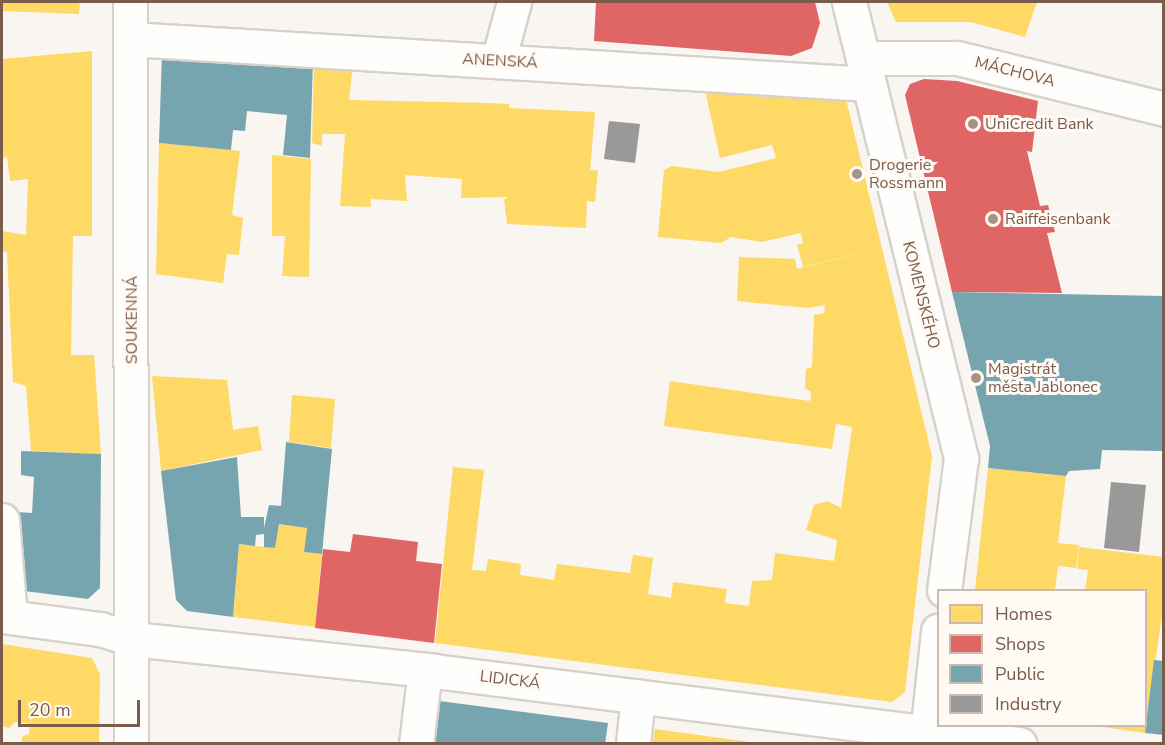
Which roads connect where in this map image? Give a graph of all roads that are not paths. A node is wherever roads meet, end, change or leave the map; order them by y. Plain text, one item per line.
1 (130, 2) edge
2 (514, 2) edge
3 (849, 2) edge
4 (130, 39) junction
5 (498, 61) junction
6 (866, 71) junction
7 (1164, 109) edge
8 (2, 520) edge
9 (944, 589) edge
10 (6, 616) edge
11 (132, 639) junction
12 (937, 649) edge
13 (425, 670) junction
14 (638, 696) junction
15 (927, 738) edge
16 (131, 744) edge
17 (416, 744) edge
18 (633, 744) edge
19 (1019, 744) edge

1 - 4 street, SOUKENNÁ
2 - 5 street
3 - 6 street, KOMENSKÉHO
4 - 5 street, ANENSKÁ
4 - 11 street, SOUKENNÁ
5 - 6 street, ANENSKÁ
6 - 7 street, MÁCHOVA
6 - 9 street, KOMENSKÉHO
8 - 10 street
10 - 11 street, LIDICKÁ
11 - 13 street, LIDICKÁ
11 - 16 street, SOUKENNÁ
12 - 15 street
13 - 14 street, LIDICKÁ
13 - 17 street
14 - 15 street, LIDICKÁ
14 - 18 street
15 - 19 street, LIDICKÁ

